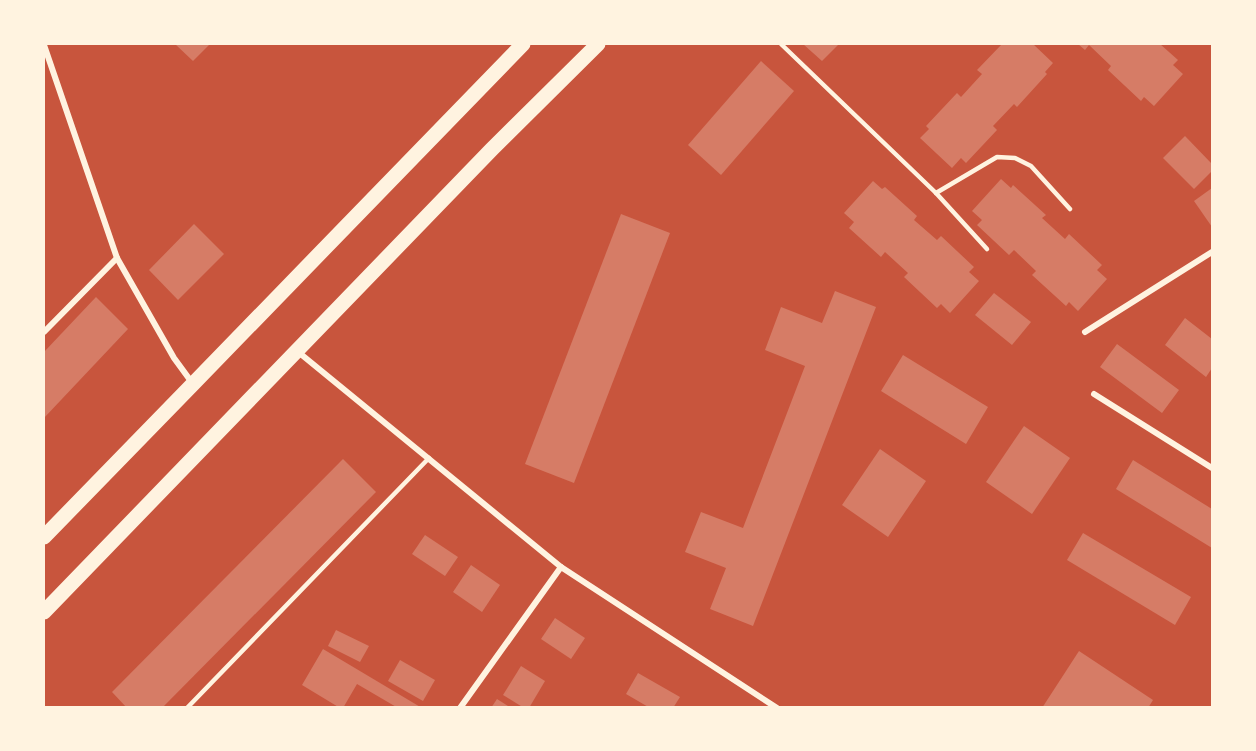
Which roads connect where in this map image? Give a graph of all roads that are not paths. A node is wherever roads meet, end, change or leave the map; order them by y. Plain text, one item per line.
1 (523, 44) edge
2 (598, 44) edge
3 (781, 44) edge
4 (44, 45) edge
5 (936, 193) junction
6 (1070, 209) dead end
7 (987, 249) dead end
8 (1212, 252) edge
9 (117, 258) junction
10 (44, 332) edge
11 (1085, 332) dead end
12 (297, 351) junction
13 (194, 384) junction
14 (1094, 394) dead end
15 (429, 458) junction
16 (1212, 468) edge
17 (44, 537) edge
18 (561, 567) junction
19 (44, 612) edge
20 (187, 708) edge
21 (460, 708) edge
22 (777, 708) edge

1 - 13 main road
2 - 12 main road
3 - 5 lane
4 - 9 street
5 - 6 lane
5 - 7 lane
8 - 11 street
9 - 10 street
9 - 13 street
12 - 15 street
12 - 19 main road
13 - 17 main road
14 - 16 street
15 - 18 street
15 - 20 lane
18 - 21 street
18 - 22 street

